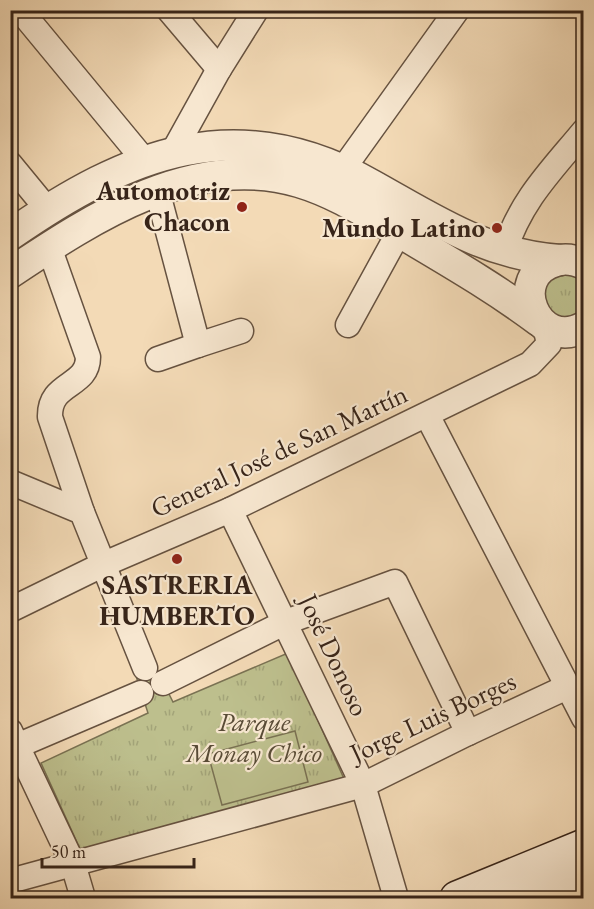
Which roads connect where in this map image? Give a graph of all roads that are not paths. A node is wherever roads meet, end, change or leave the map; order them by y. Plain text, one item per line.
1 (20, 10) edge
2 (169, 10) edge
3 (256, 10) edge
4 (457, 10) edge
5 (219, 69) junction
6 (584, 130) edge
7 (172, 152) junction
8 (144, 160) junction
9 (10, 164) edge
10 (343, 169) junction
11 (157, 190) junction
12 (47, 209) junction
13 (399, 232) junction
14 (10, 235) edge
15 (49, 247) junction
16 (504, 252) junction
17 (574, 260) edge
18 (10, 273) edge
19 (542, 323) junction
20 (348, 325) dead end
21 (582, 329) edge
22 (241, 331) dead end
23 (198, 345) junction
24 (158, 359) dead end
25 (427, 415) junction
26 (10, 482) edge
27 (230, 510) junction
28 (82, 512) junction
29 (102, 565) junction
30 (10, 610) edge
31 (286, 622) junction
32 (567, 687) junction
33 (141, 693) dead end
34 (584, 718) edge
35 (468, 733) junction
36 (13, 742) edge
37 (363, 785) junction
38 (584, 846) edge
39 (73, 864) junction
40 (584, 873) edge
41 (10, 881) edge
42 (83, 898) edge
43 (396, 898) edge
44 (456, 898) edge
45 (522, 898) edge

1 - 8 street
2 - 5 street
3 - 5 street
4 - 10 street
5 - 7 street
6 - 16 street
7 - 8 street
7 - 10 street
8 - 12 street
9 - 12 street
10 - 16 street
11 - 13 street
11 - 15 street
11 - 23 street
12 - 14 street
13 - 19 street
13 - 20 street
15 - 18 street
15 - 28 street
16 - 17 street
17 - 19 street
19 - 21 street
19 - 25 street, General José de San Martín
22 - 23 street
23 - 24 street
25 - 27 street, General José de San Martín
25 - 32 street
26 - 28 street
27 - 29 street, General José de San Martín
27 - 31 street, José Donoso
28 - 29 street
29 - 30 street, General José de San Martín
29 - 31 street
31 - 35 street
31 - 37 street, José Donoso
32 - 34 street
32 - 35 street, Jorge Luis Borges
33 - 36 street
35 - 37 street, Jorge Luis Borges
36 - 39 street
37 - 39 street, Jorge Luis Borges
37 - 43 street, José Donoso
38 - 44 main road
39 - 41 street, Jorge Luis Borges
39 - 42 street
40 - 45 main road

